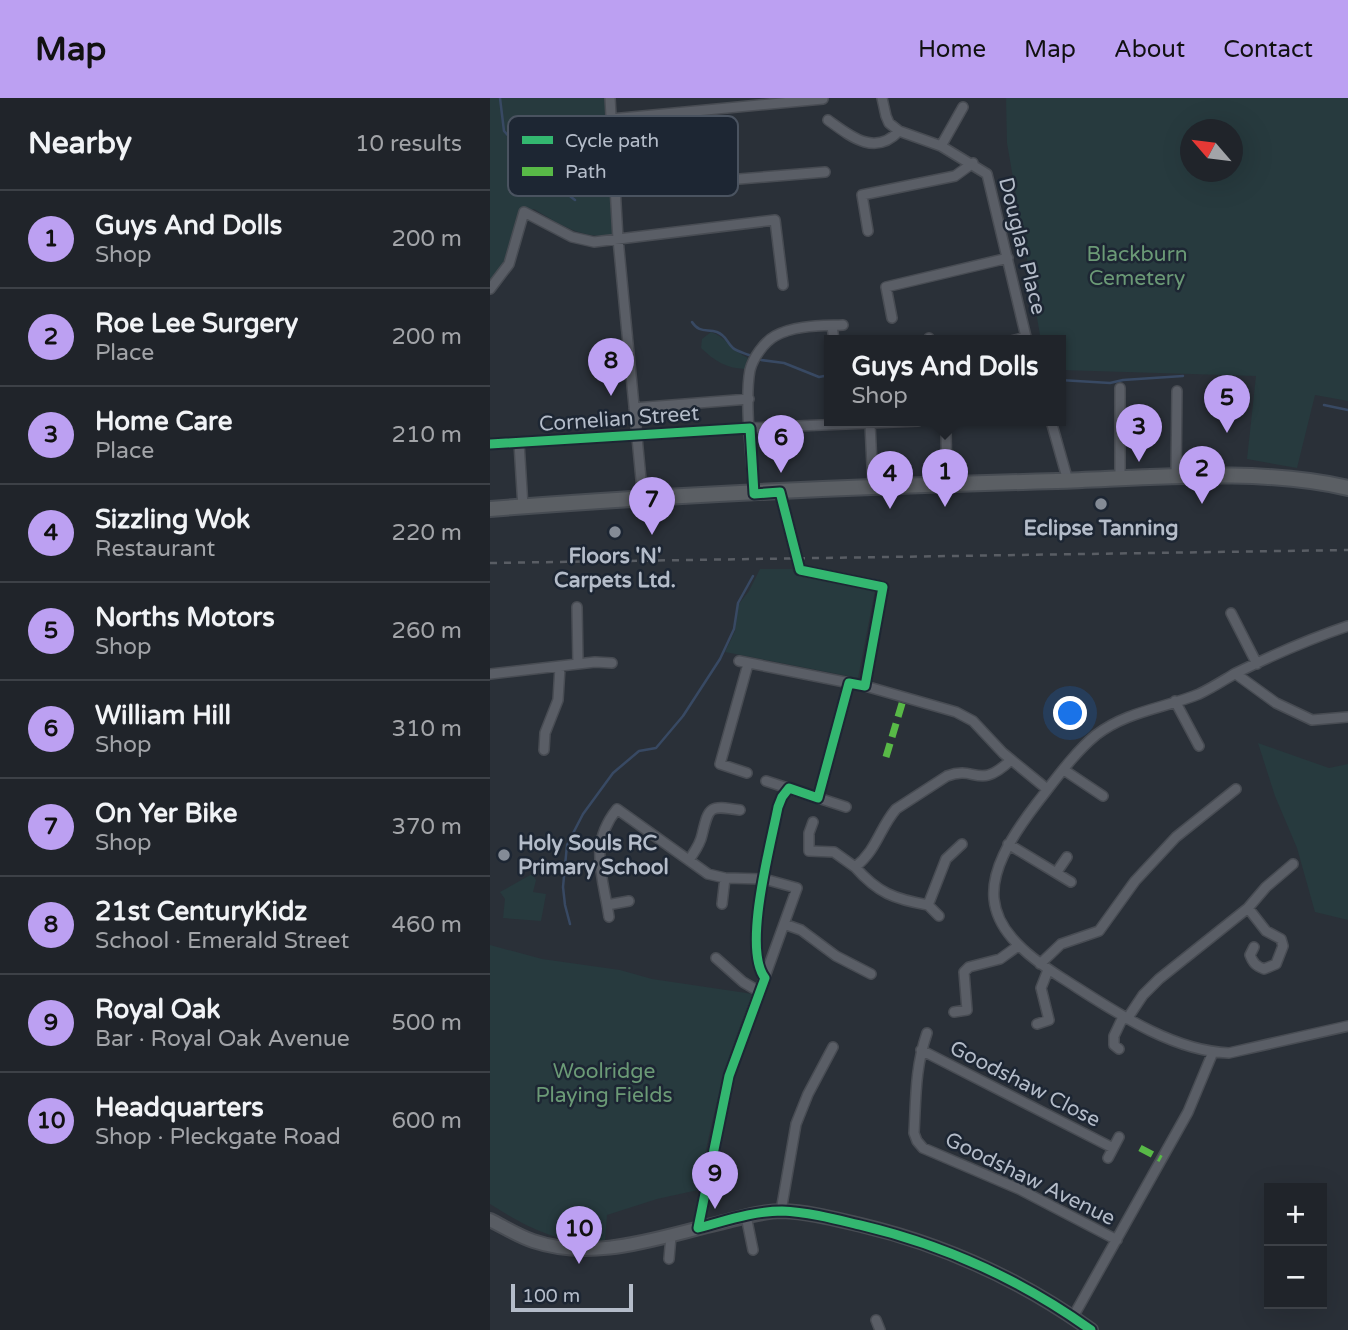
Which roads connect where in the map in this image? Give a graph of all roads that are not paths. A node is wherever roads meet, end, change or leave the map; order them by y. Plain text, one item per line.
1 (610, 98) edge
2 (882, 98) edge
3 (823, 99) edge
4 (963, 107) dead end
5 (611, 116) edge
6 (643, 116) edge
7 (828, 120) dead end
8 (899, 131) junction
9 (941, 146) junction
10 (972, 163) junction
11 (825, 172) dead end
12 (738, 179) edge
13 (616, 196) edge
14 (867, 231) dead end
15 (618, 239) junction
16 (1008, 258) junction
17 (783, 285) dead end
18 (490, 289) edge
19 (892, 318) dead end
20 (844, 325) dead end
21 (832, 326) junction
22 (833, 335) edge
23 (1026, 335) edge
24 (1120, 388) dead end
25 (1177, 391) dead end
26 (749, 399) junction
27 (634, 408) junction
28 (824, 426) edge
29 (870, 426) edge
30 (942, 426) edge
31 (1052, 426) edge
32 (750, 428) junction
33 (637, 436) junction
34 (519, 443) junction
35 (490, 444) edge
36 (1176, 477) junction
37 (1120, 479) junction
38 (1068, 481) junction
39 (947, 484) junction
40 (873, 487) junction
41 (1348, 488) edge
42 (780, 492) junction
43 (754, 494) junction
44 (643, 500) junction
45 (523, 507) junction
46 (490, 509) edge
47 (577, 607) dead end
48 (1231, 613) dead end
49 (1348, 626) edge
50 (612, 663) dead end
51 (578, 664) junction
52 (1257, 664) junction
53 (560, 667) junction
54 (490, 674) edge
55 (1236, 674) junction
56 (849, 683) junction
57 (865, 686) junction
58 (1175, 701) junction
59 (1348, 717) edge
60 (714, 736) dead end
61 (727, 740) junction
62 (1199, 746) dead end
63 (544, 750) dead end
64 (1011, 760) junction
65 (1064, 770) junction
66 (747, 773) dead end
67 (766, 781) dead end
68 (1047, 789) junction
69 (1236, 789) dead end
70 (1103, 796) dead end
71 (818, 798) junction
72 (846, 807) dead end
73 (740, 810) dead end
74 (813, 822) dead end
75 (962, 844) dead end
76 (1008, 844) junction
77 (1067, 858) dead end
78 (689, 860) junction
79 (1293, 864) dead end
80 (855, 867) junction
81 (1056, 873) junction
82 (725, 878) junction
83 (1071, 882) dead end
84 (629, 901) dead end
85 (722, 904) dead end
86 (607, 905) junction
87 (928, 905) junction
88 (1248, 908) junction
89 (939, 916) dead end
90 (609, 918) dead end
91 (784, 924) junction
92 (1018, 946) junction
93 (1254, 947) dead end
94 (716, 958) dead end
95 (1044, 967) junction
96 (871, 974) dead end
97 (760, 992) junction
98 (954, 1012) dead end
99 (1125, 1018) junction
100 (1037, 1024) dead end
101 (1348, 1026) edge
102 (927, 1032) dead end
103 (833, 1047) dead end
104 (1119, 1049) dead end
105 (921, 1050) junction
106 (1213, 1052) junction
107 (1119, 1137) dead end
108 (1113, 1148) junction
109 (1108, 1158) dead end
110 (781, 1211) junction
111 (746, 1216) junction
112 (490, 1220) edge
113 (698, 1227) junction
114 (671, 1236) junction
115 (1117, 1240) junction
116 (753, 1250) dead end
117 (669, 1259) dead end
118 (1073, 1317) junction
119 (876, 1320) dead end
120 (880, 1330) edge
121 (1091, 1330) edge

1 - 5 street
2 - 8 street
3 - 6 street
4 - 9 street
7 - 8 street
8 - 9 street, Douglas Place
9 - 10 street, Douglas Place
10 - 14 street
10 - 16 street, Douglas Place
11 - 12 street
13 - 15 street
15 - 17 street
15 - 18 street
15 - 27 street
16 - 19 street
16 - 23 street, Douglas Place
20 - 21 street
21 - 22 street
21 - 26 street
24 - 37 street
25 - 36 street
26 - 27 street
26 - 32 street
27 - 33 street
28 - 32 street, Cornelian Street
29 - 40 street
30 - 39 street
31 - 38 street
32 - 33 street, Cornelian Street
32 - 43 street
33 - 34 street, Cornelian Street
33 - 44 street
34 - 35 street, Cornelian Street
34 - 45 street
36 - 37 highway
36 - 41 highway
37 - 38 highway
38 - 39 highway
39 - 40 highway
40 - 42 highway
42 - 43 highway
42 - 57 street
43 - 44 highway
44 - 45 highway
45 - 46 highway
47 - 51 street
48 - 52 street
49 - 52 street
50 - 51 street
51 - 53 street
52 - 55 street
53 - 54 street
53 - 63 street
55 - 58 street
55 - 59 street
56 - 57 street
56 - 61 street
56 - 71 street
57 - 64 street
58 - 62 street
58 - 65 street
60 - 61 street
61 - 66 street
64 - 68 street
64 - 80 street
65 - 68 street
65 - 70 street
67 - 71 street
68 - 76 street
69 - 95 street
71 - 72 street
73 - 78 street
74 - 80 street
75 - 87 street
76 - 81 street
76 - 92 street
77 - 81 street
78 - 82 street
78 - 86 street
79 - 88 street
80 - 87 street
81 - 83 street
82 - 85 street
82 - 91 street
84 - 86 street
86 - 90 street
87 - 89 street
88 - 93 street
88 - 99 street
91 - 96 street
91 - 97 street
92 - 95 street
92 - 98 street
94 - 97 street
95 - 99 street
95 - 100 street
97 - 113 street
99 - 104 street
99 - 106 street
101 - 106 street
102 - 105 street, Goodshaw Avenue
103 - 110 street
105 - 108 street, Goodshaw Close
105 - 115 street, Goodshaw Avenue
106 - 115 street
107 - 108 street
108 - 109 street
110 - 111 main road
110 - 118 main road
111 - 113 main road
111 - 116 street
112 - 114 main road
113 - 114 main road
114 - 117 street
115 - 118 street
118 - 121 main road
119 - 120 street

